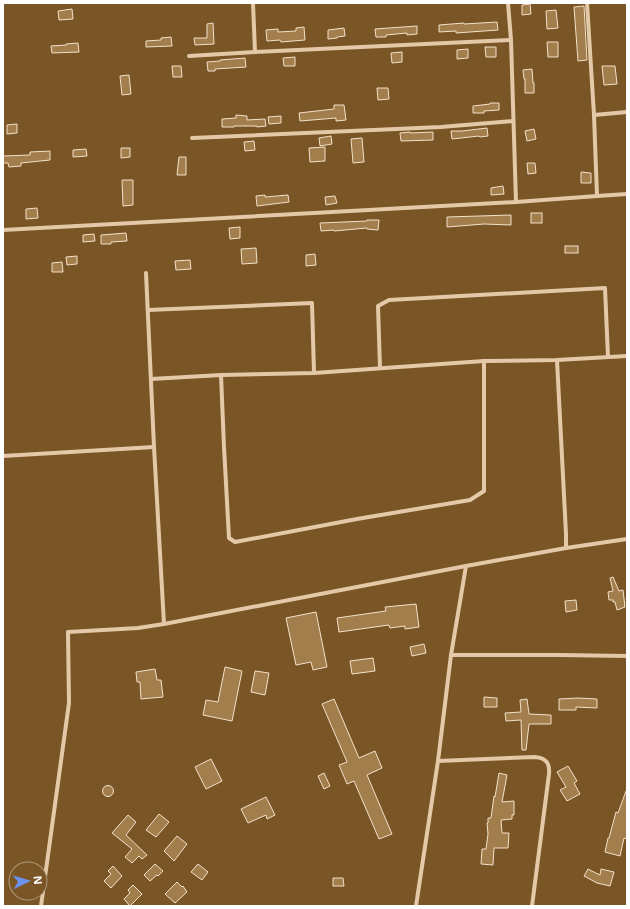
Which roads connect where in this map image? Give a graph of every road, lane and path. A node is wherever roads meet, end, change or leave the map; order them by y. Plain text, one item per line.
1 (252, 3) edge
2 (508, 3) edge
3 (587, 3) edge
4 (511, 40) junction
5 (255, 52) junction
6 (189, 56) dead end
7 (627, 112) edge
8 (594, 115) junction
9 (513, 121) junction
10 (192, 138) dead end
11 (627, 194) edge
12 (597, 196) junction
13 (516, 202) junction
14 (3, 230) edge
15 (146, 273) dead end
16 (148, 310) junction
17 (627, 356) edge
18 (608, 357) junction
19 (557, 360) junction
20 (484, 361) junction
21 (380, 368) junction
22 (314, 372) junction
23 (221, 375) junction
24 (151, 380) junction
25 (154, 448) junction
26 (3, 456) edge
27 (627, 539) edge
28 (566, 548) junction
29 (466, 566) junction
30 (164, 624) junction
31 (451, 655) junction
32 (627, 656) edge
33 (438, 761) junction
34 (41, 906) edge
35 (416, 906) edge
36 (532, 906) edge

1 - 5 street
2 - 4 street
3 - 8 street
4 - 5 street
4 - 9 street
5 - 6 street
7 - 8 street
8 - 12 street
9 - 10 street
9 - 13 street
11 - 12 street
12 - 13 street
13 - 14 street
15 - 16 street
16 - 22 street
16 - 24 street
17 - 18 street
18 - 19 street
18 - 21 street
19 - 20 street
19 - 28 street
20 - 21 street
20 - 23 street
21 - 22 street
22 - 23 street
23 - 24 street
24 - 25 street
25 - 26 street
25 - 30 street
27 - 28 street
28 - 29 street
29 - 30 street
29 - 31 street
30 - 34 street
31 - 32 street
31 - 33 street
33 - 35 street
33 - 36 street

